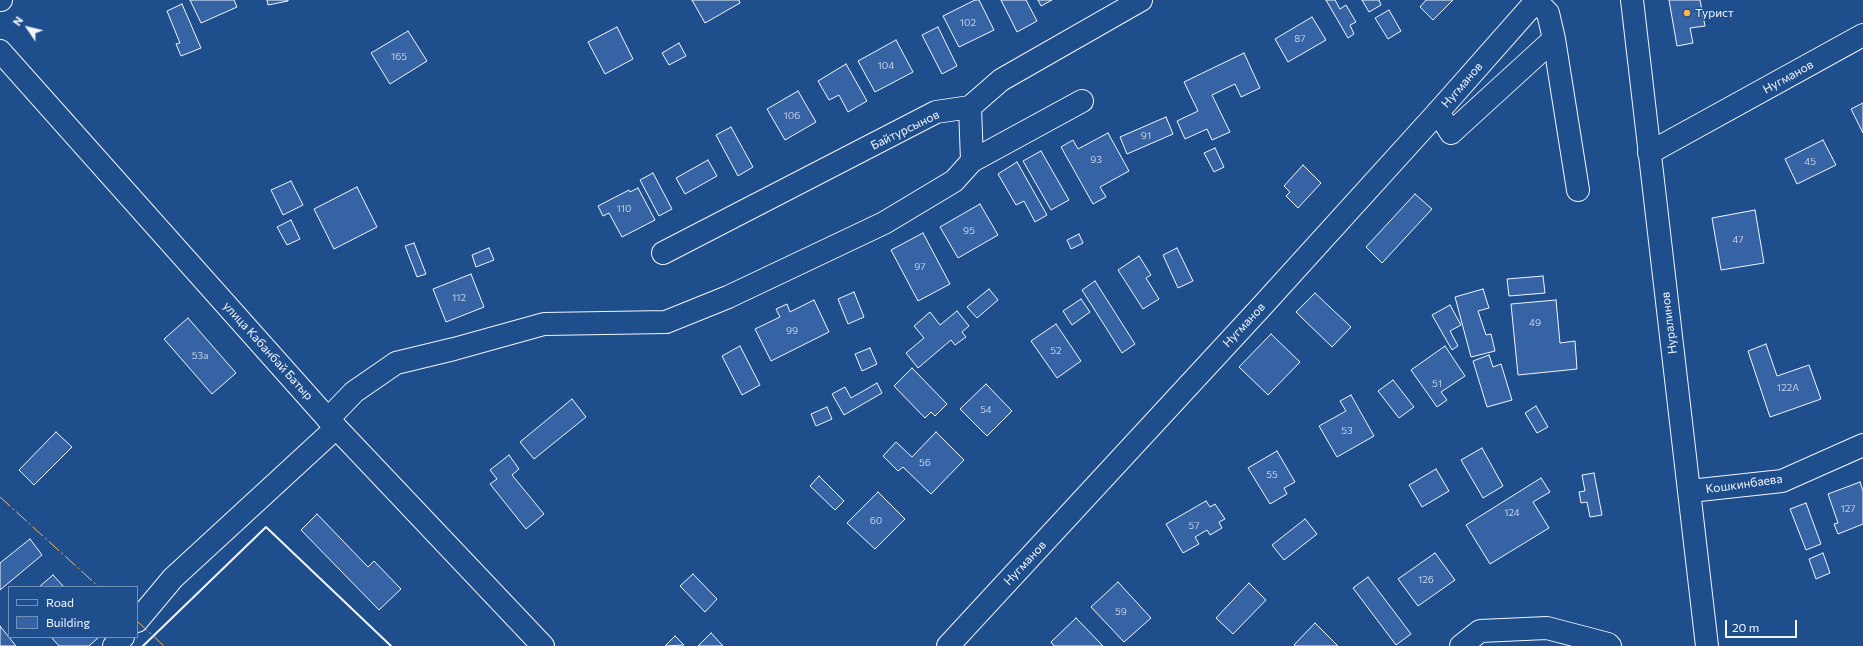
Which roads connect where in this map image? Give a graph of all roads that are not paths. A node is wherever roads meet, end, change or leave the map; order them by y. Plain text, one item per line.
1 (1141, 0) edge
2 (1632, 0) edge
3 (1536, 1) edge
4 (1863, 35) edge
5 (1554, 39) junction
6 (0, 51) edge
7 (1082, 100) dead end
8 (970, 107) junction
9 (1438, 112) junction
10 (1649, 153) junction
11 (972, 161) junction
12 (1578, 190) dead end
13 (663, 253) dead end
14 (332, 423) junction
15 (1863, 445) edge
16 (1690, 491) junction
17 (138, 619) edge
18 (122, 638) edge
19 (114, 646) edge
20 (543, 646) edge
21 (948, 646) edge
22 (1461, 646) edge
23 (1610, 646) edge
24 (1707, 646) edge

1 - 8 main road
2 - 10 main road, Нуралинов
3 - 5 main road
3 - 9 main road, Нугманов
4 - 10 main road, Нугманов
5 - 9 main road
5 - 12 main road
6 - 14 main road, улица Кабанбай Батыр
7 - 11 main road
8 - 11 main road
8 - 13 main road, Байтурсынов
9 - 21 main road, Нугманов
10 - 16 main road, Нуралинов
11 - 14 main road
14 - 17 main road
14 - 20 main road, улица Кабанбай Батыр
15 - 16 main road, Кошкинбаева
16 - 24 main road, Нуралинов
18 - 19 main road
22 - 23 main road

